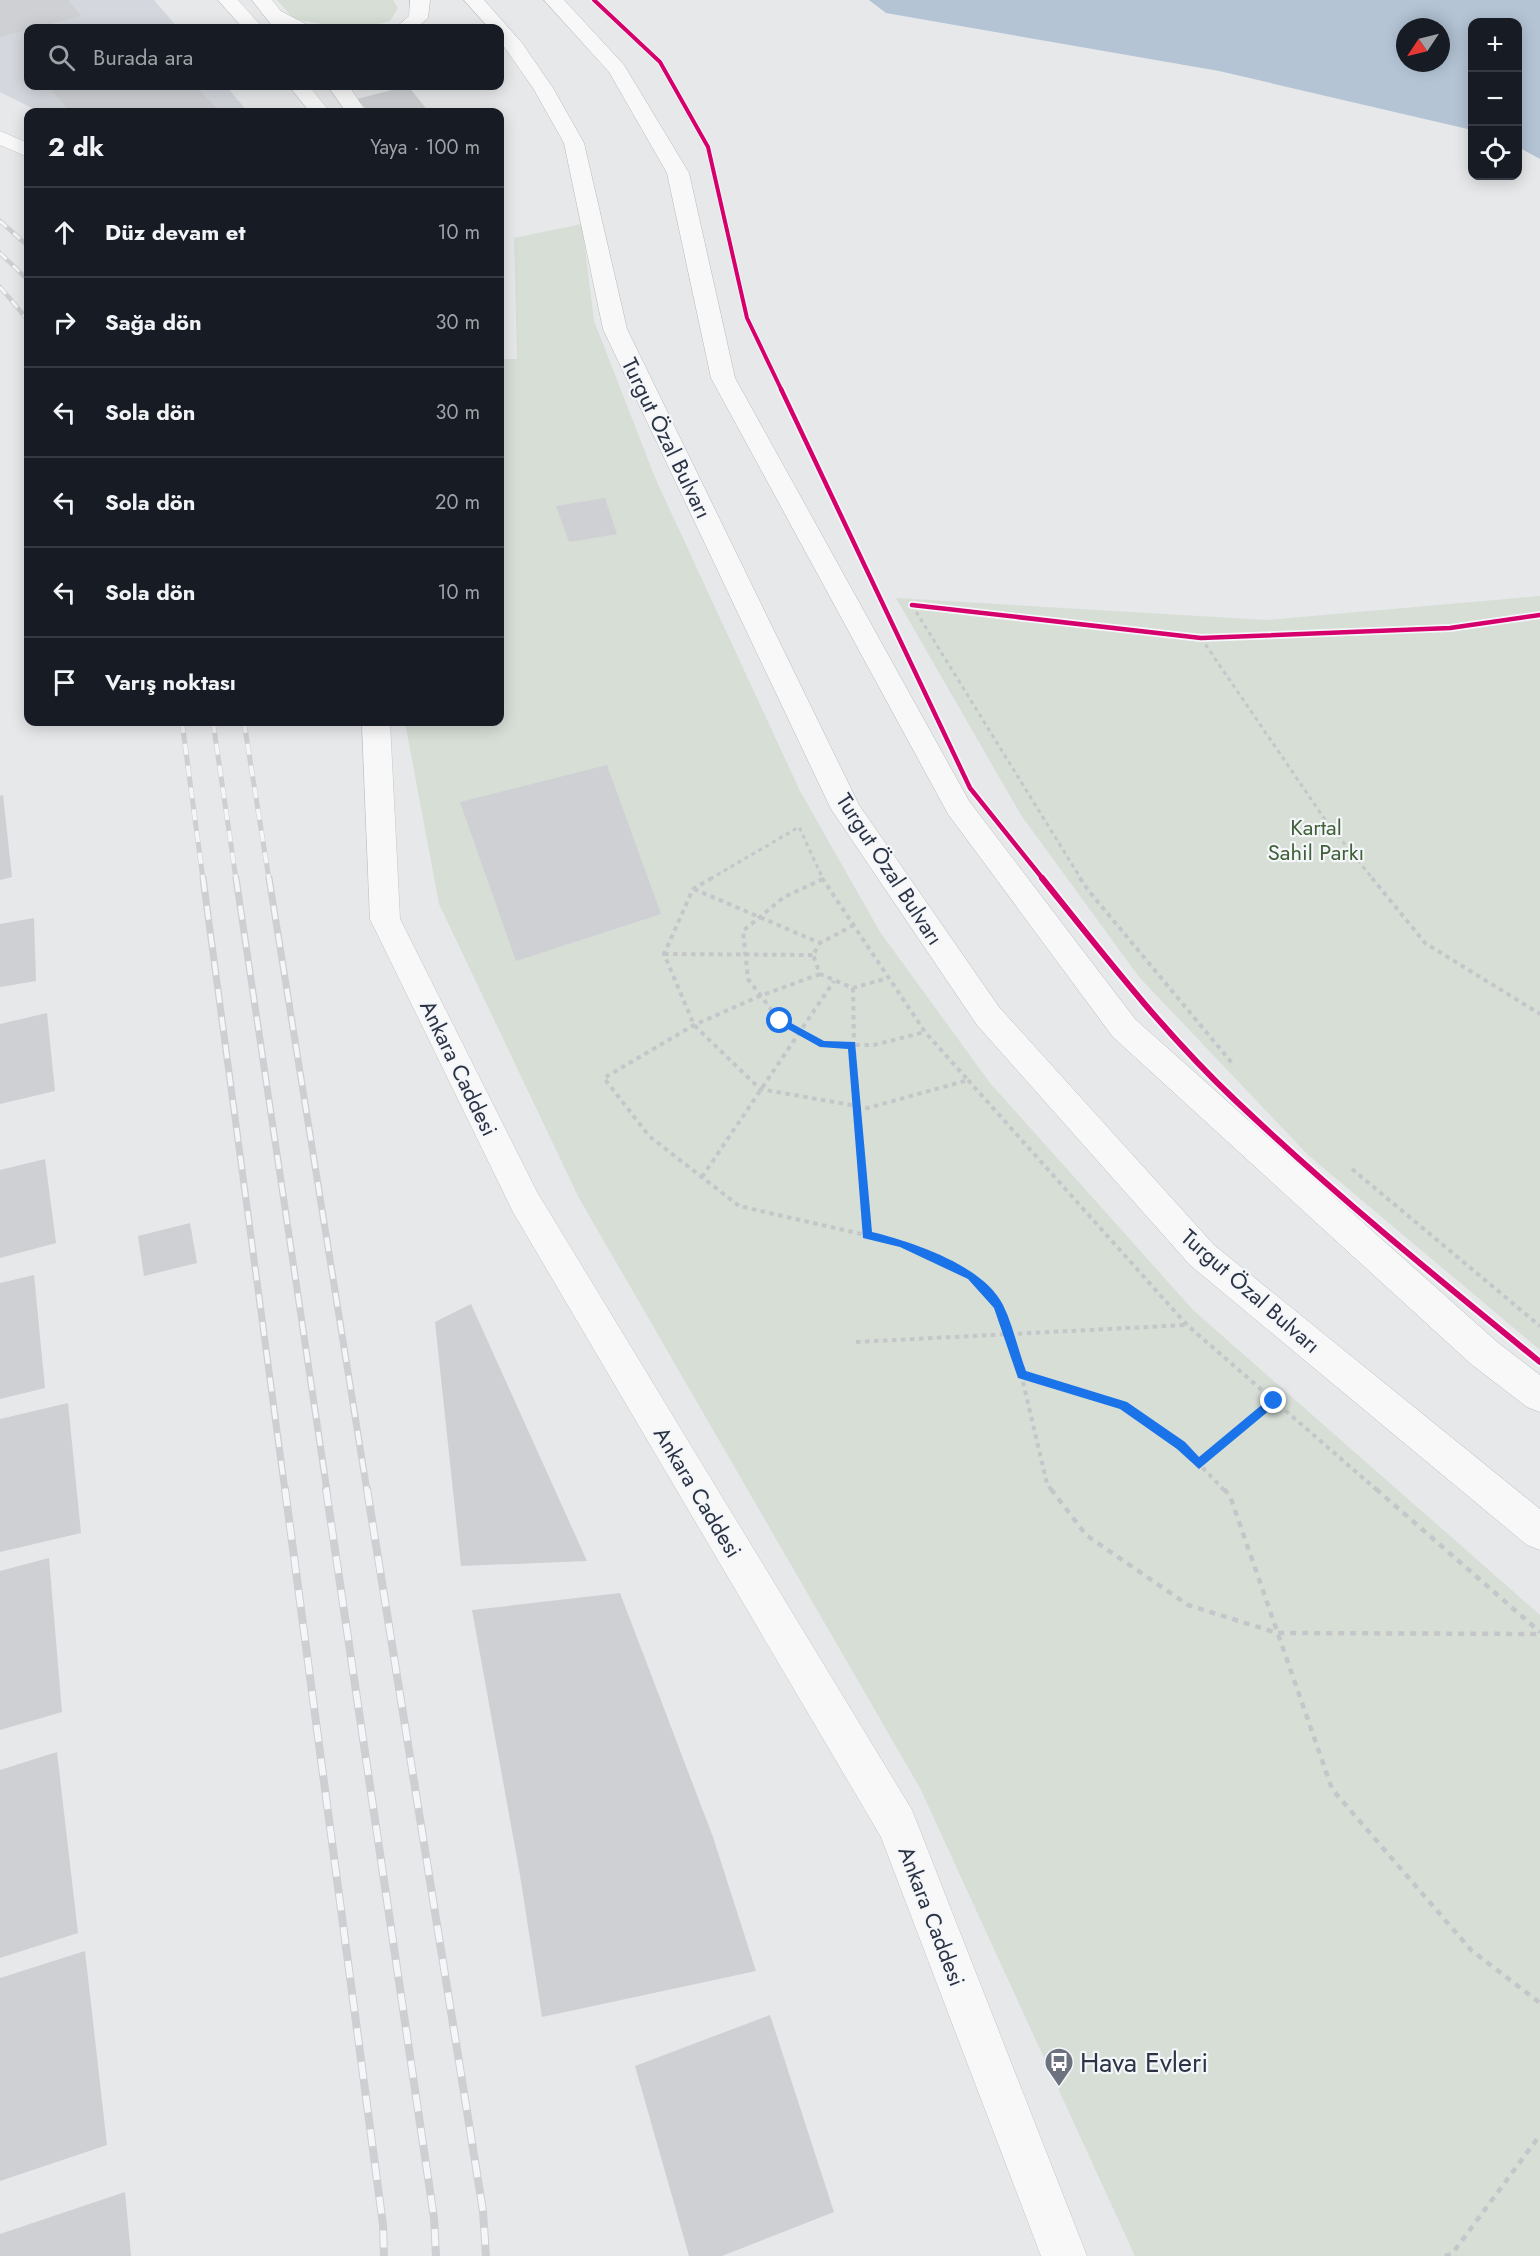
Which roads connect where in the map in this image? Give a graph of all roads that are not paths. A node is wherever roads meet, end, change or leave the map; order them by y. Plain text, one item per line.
1 (228, 0) edge
2 (420, 0) edge
3 (474, 0) edge
4 (554, 0) edge
5 (267, 6) edge
6 (249, 24) edge
7 (281, 24) edge
8 (293, 24) edge
9 (410, 24) edge
10 (495, 24) edge
11 (504, 34) edge
12 (301, 90) edge
13 (342, 90) edge
14 (317, 108) edge
15 (354, 108) edge
16 (0, 136) edge
17 (24, 149) edge
18 (376, 726) edge
19 (1540, 1396) edge
20 (1540, 1532) edge
21 (1064, 2256) edge

1 - 6 main road
2 - 9 main road
3 - 10 main road, Turgut Özal Bulvarı
4 - 19 main road
5 - 7 main road
5 - 8 main road
11 - 20 main road, Turgut Özal Bulvarı
12 - 14 main road
13 - 15 main road
16 - 17 main road
18 - 21 main road, Ankara Caddesi

